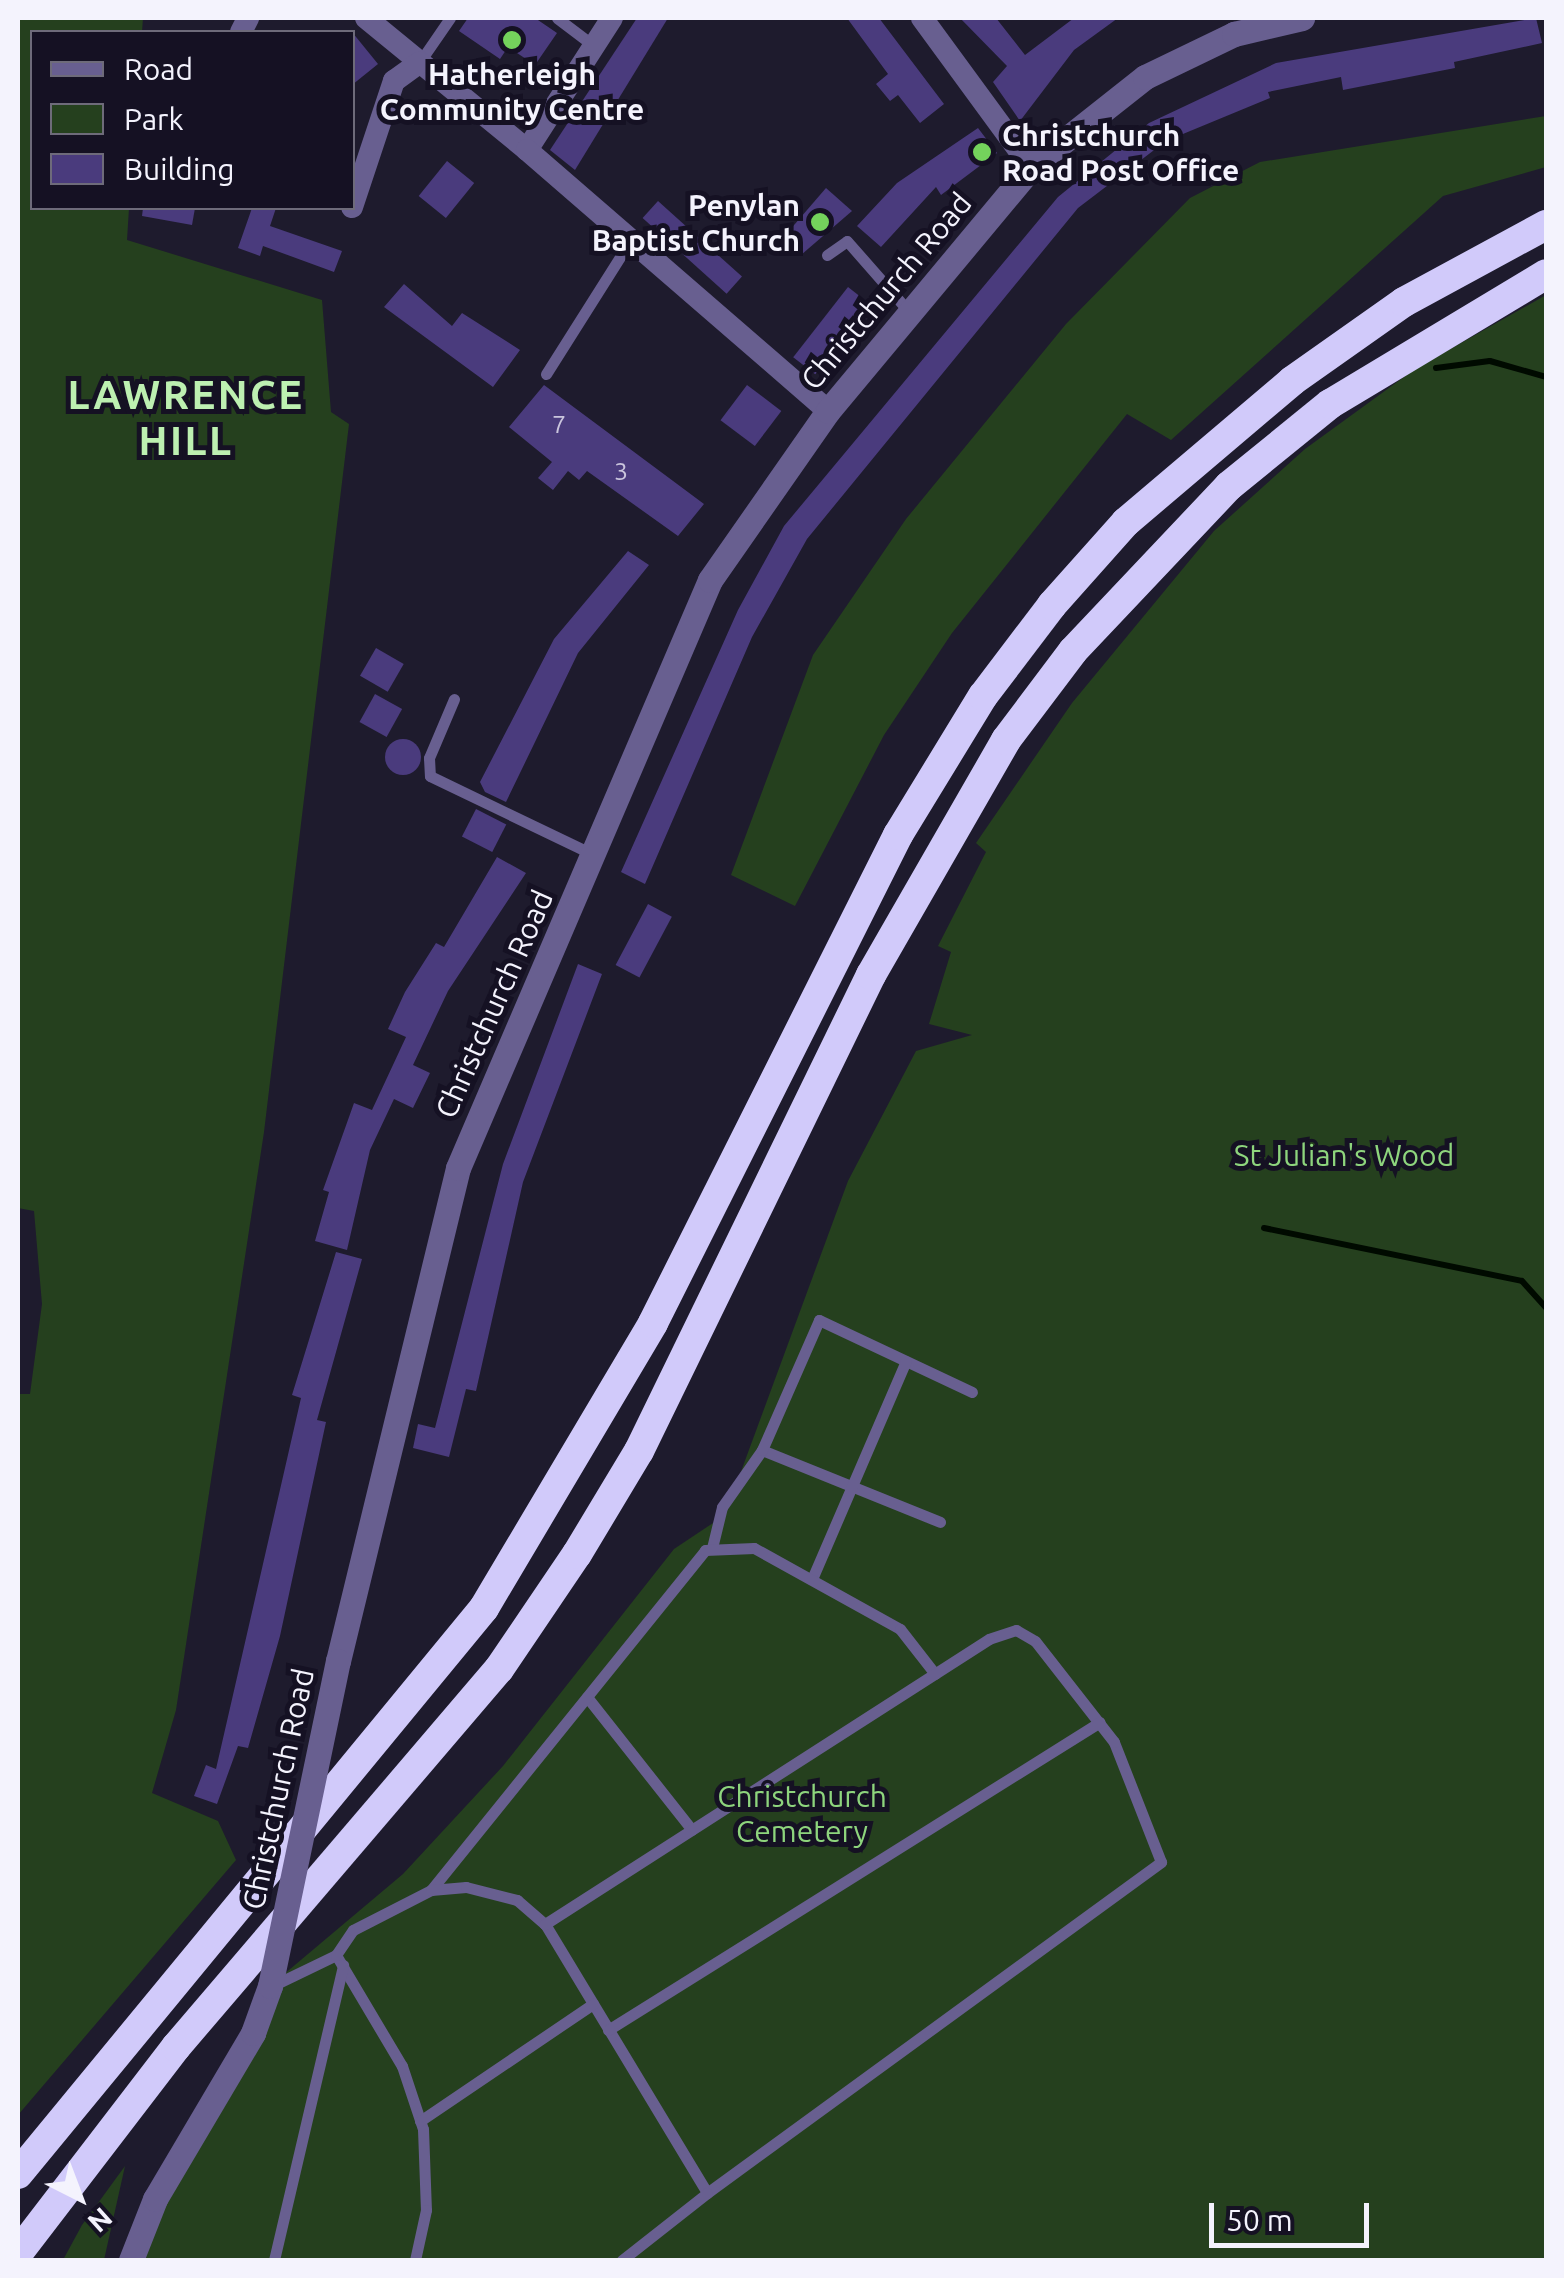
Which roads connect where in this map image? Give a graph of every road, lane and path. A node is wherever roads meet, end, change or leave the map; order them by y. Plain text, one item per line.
1 (366, 18) edge
2 (450, 18) edge
3 (557, 18) edge
4 (612, 18) edge
5 (922, 18) edge
6 (1302, 18) edge
7 (594, 46) junction
8 (419, 63) junction
9 (527, 150) junction
10 (1031, 167) junction
11 (355, 198) edge
12 (1546, 225) edge
13 (632, 238) junction
14 (827, 255) dead end
15 (1546, 274) edge
16 (910, 313) junction
17 (546, 374) dead end
18 (828, 411) junction
19 (454, 699) dead end
20 (596, 856) junction
21 (906, 1362) junction
22 (972, 1392) dead end
23 (762, 1450) junction
24 (854, 1485) junction
25 (940, 1522) dead end
26 (712, 1548) junction
27 (812, 1580) junction
28 (934, 1674) junction
29 (586, 1697) junction
30 (1100, 1722) junction
31 (692, 1830) junction
32 (431, 1890) junction
33 (544, 1924) junction
34 (340, 1960) junction
35 (270, 1986) junction
36 (593, 2004) junction
37 (608, 2030) junction
38 (420, 2120) junction
39 (18, 2174) edge
40 (708, 2193) junction
41 (18, 2253) edge
42 (131, 2260) edge
43 (274, 2260) edge
44 (415, 2260) edge
45 (622, 2260) edge

1 - 8 street
2 - 8 lane
3 - 7 lane
4 - 7 street
5 - 10 street
6 - 10 street, Christchurch Road
7 - 9 street
8 - 9 street
8 - 11 street
9 - 13 street
10 - 16 street, Christchurch Road
12 - 39 highway
13 - 17 lane
13 - 18 street
14 - 16 lane
15 - 41 highway
16 - 18 street, Christchurch Road
18 - 20 street, Christchurch Road
19 - 20 lane
20 - 35 street, Christchurch Road, bridge
21 - 22 lane
21 - 23 lane
21 - 24 lane
23 - 24 lane
23 - 26 lane
24 - 25 lane
24 - 27 lane
26 - 27 lane
26 - 29 lane
27 - 28 lane
28 - 30 lane
28 - 31 lane
29 - 31 lane
29 - 32 lane
30 - 37 lane
30 - 40 lane
31 - 33 lane
32 - 33 lane
32 - 34 lane
33 - 36 lane
34 - 35 lane
34 - 38 lane
34 - 43 lane
35 - 42 street, Christchurch Road
36 - 37 lane
36 - 38 lane
37 - 40 lane
38 - 44 lane
40 - 45 lane

